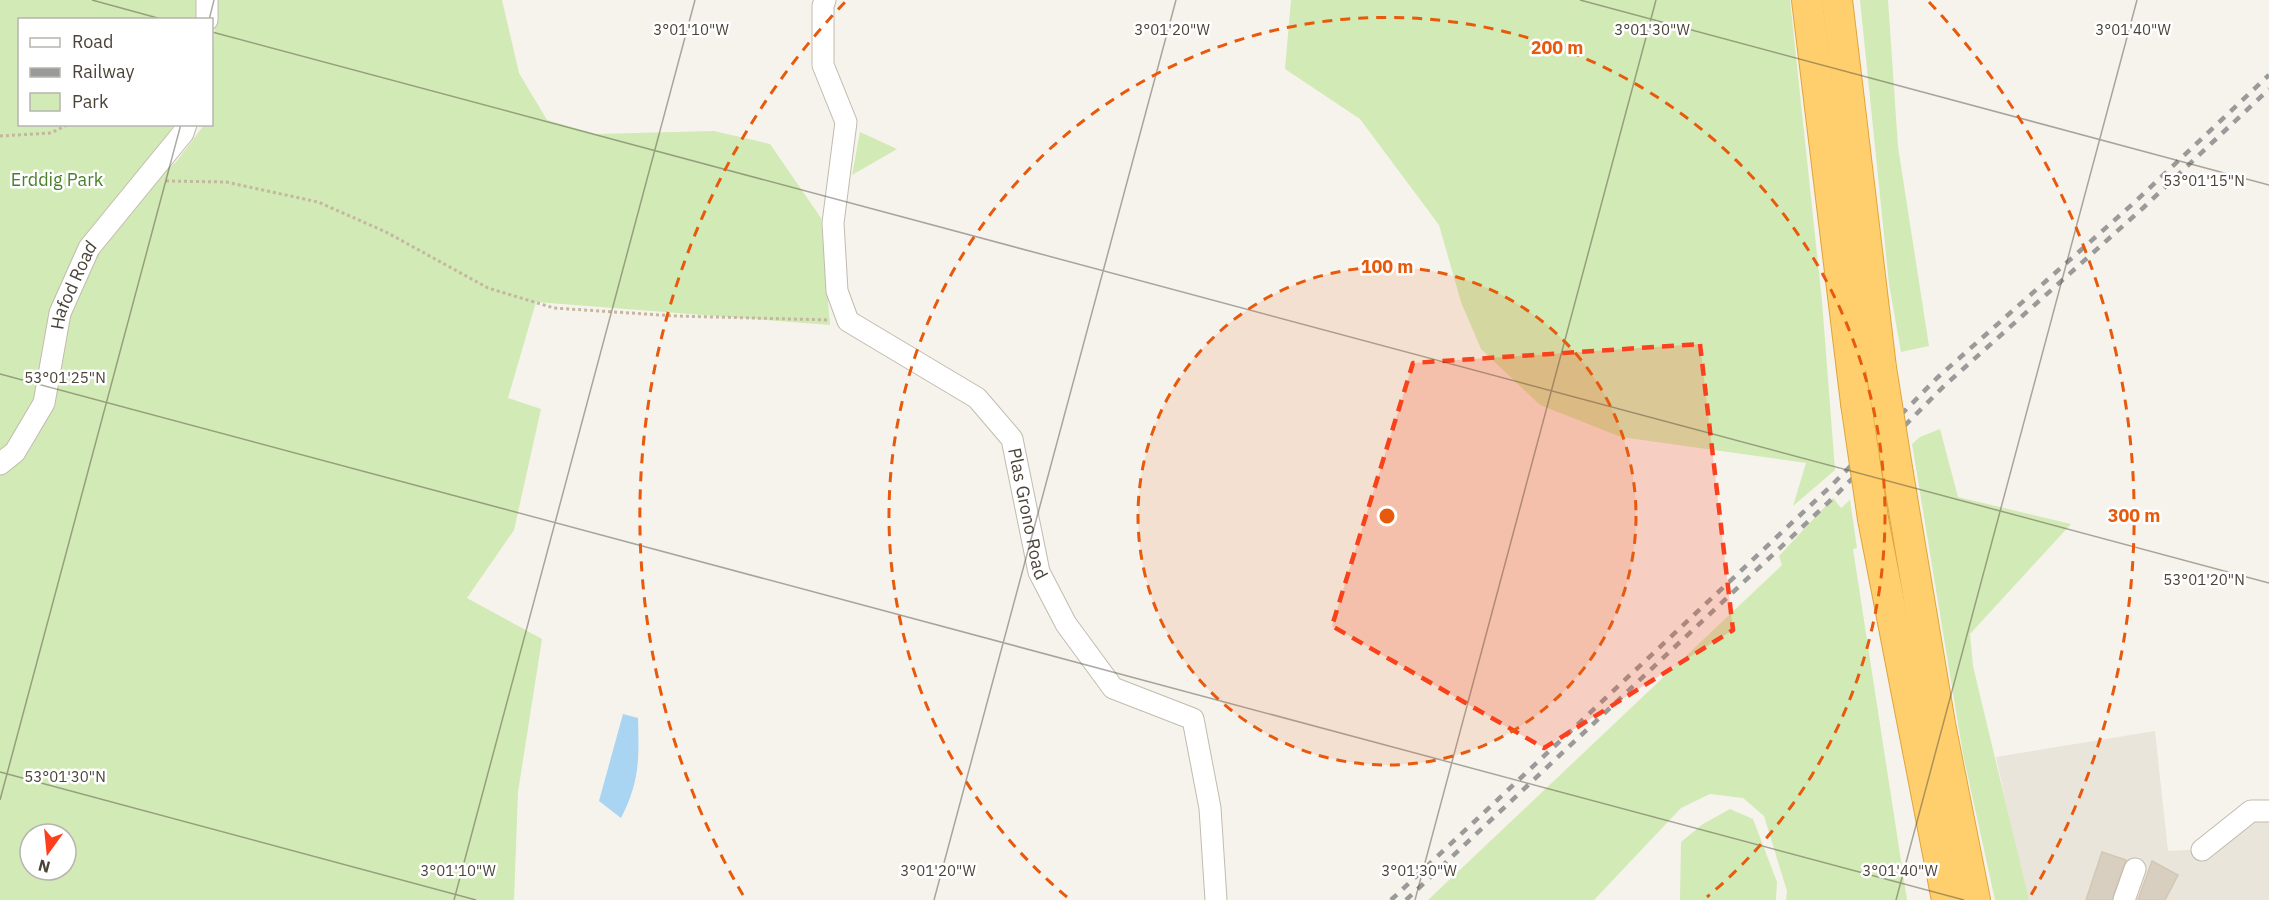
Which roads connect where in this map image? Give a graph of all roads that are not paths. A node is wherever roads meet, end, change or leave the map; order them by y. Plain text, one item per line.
1 (207, 0) edge
2 (825, 0) edge
3 (1807, 0) edge
4 (1837, 0) edge
5 (207, 18) edge
6 (185, 126) edge
7 (0, 464) edge
8 (1893, 634) junction
9 (2269, 811) edge
10 (2202, 849) dead end
11 (2135, 869) dead end
12 (1216, 900) edge
13 (1926, 900) edge
14 (1968, 900) edge
15 (2124, 900) edge

1 - 5 street
2 - 12 street, Plas Grono Road
3 - 8 highway, bridge
4 - 14 highway, bridge
6 - 7 street, Hafod Road
8 - 13 highway
8 - 14 highway
9 - 10 street
11 - 15 street

